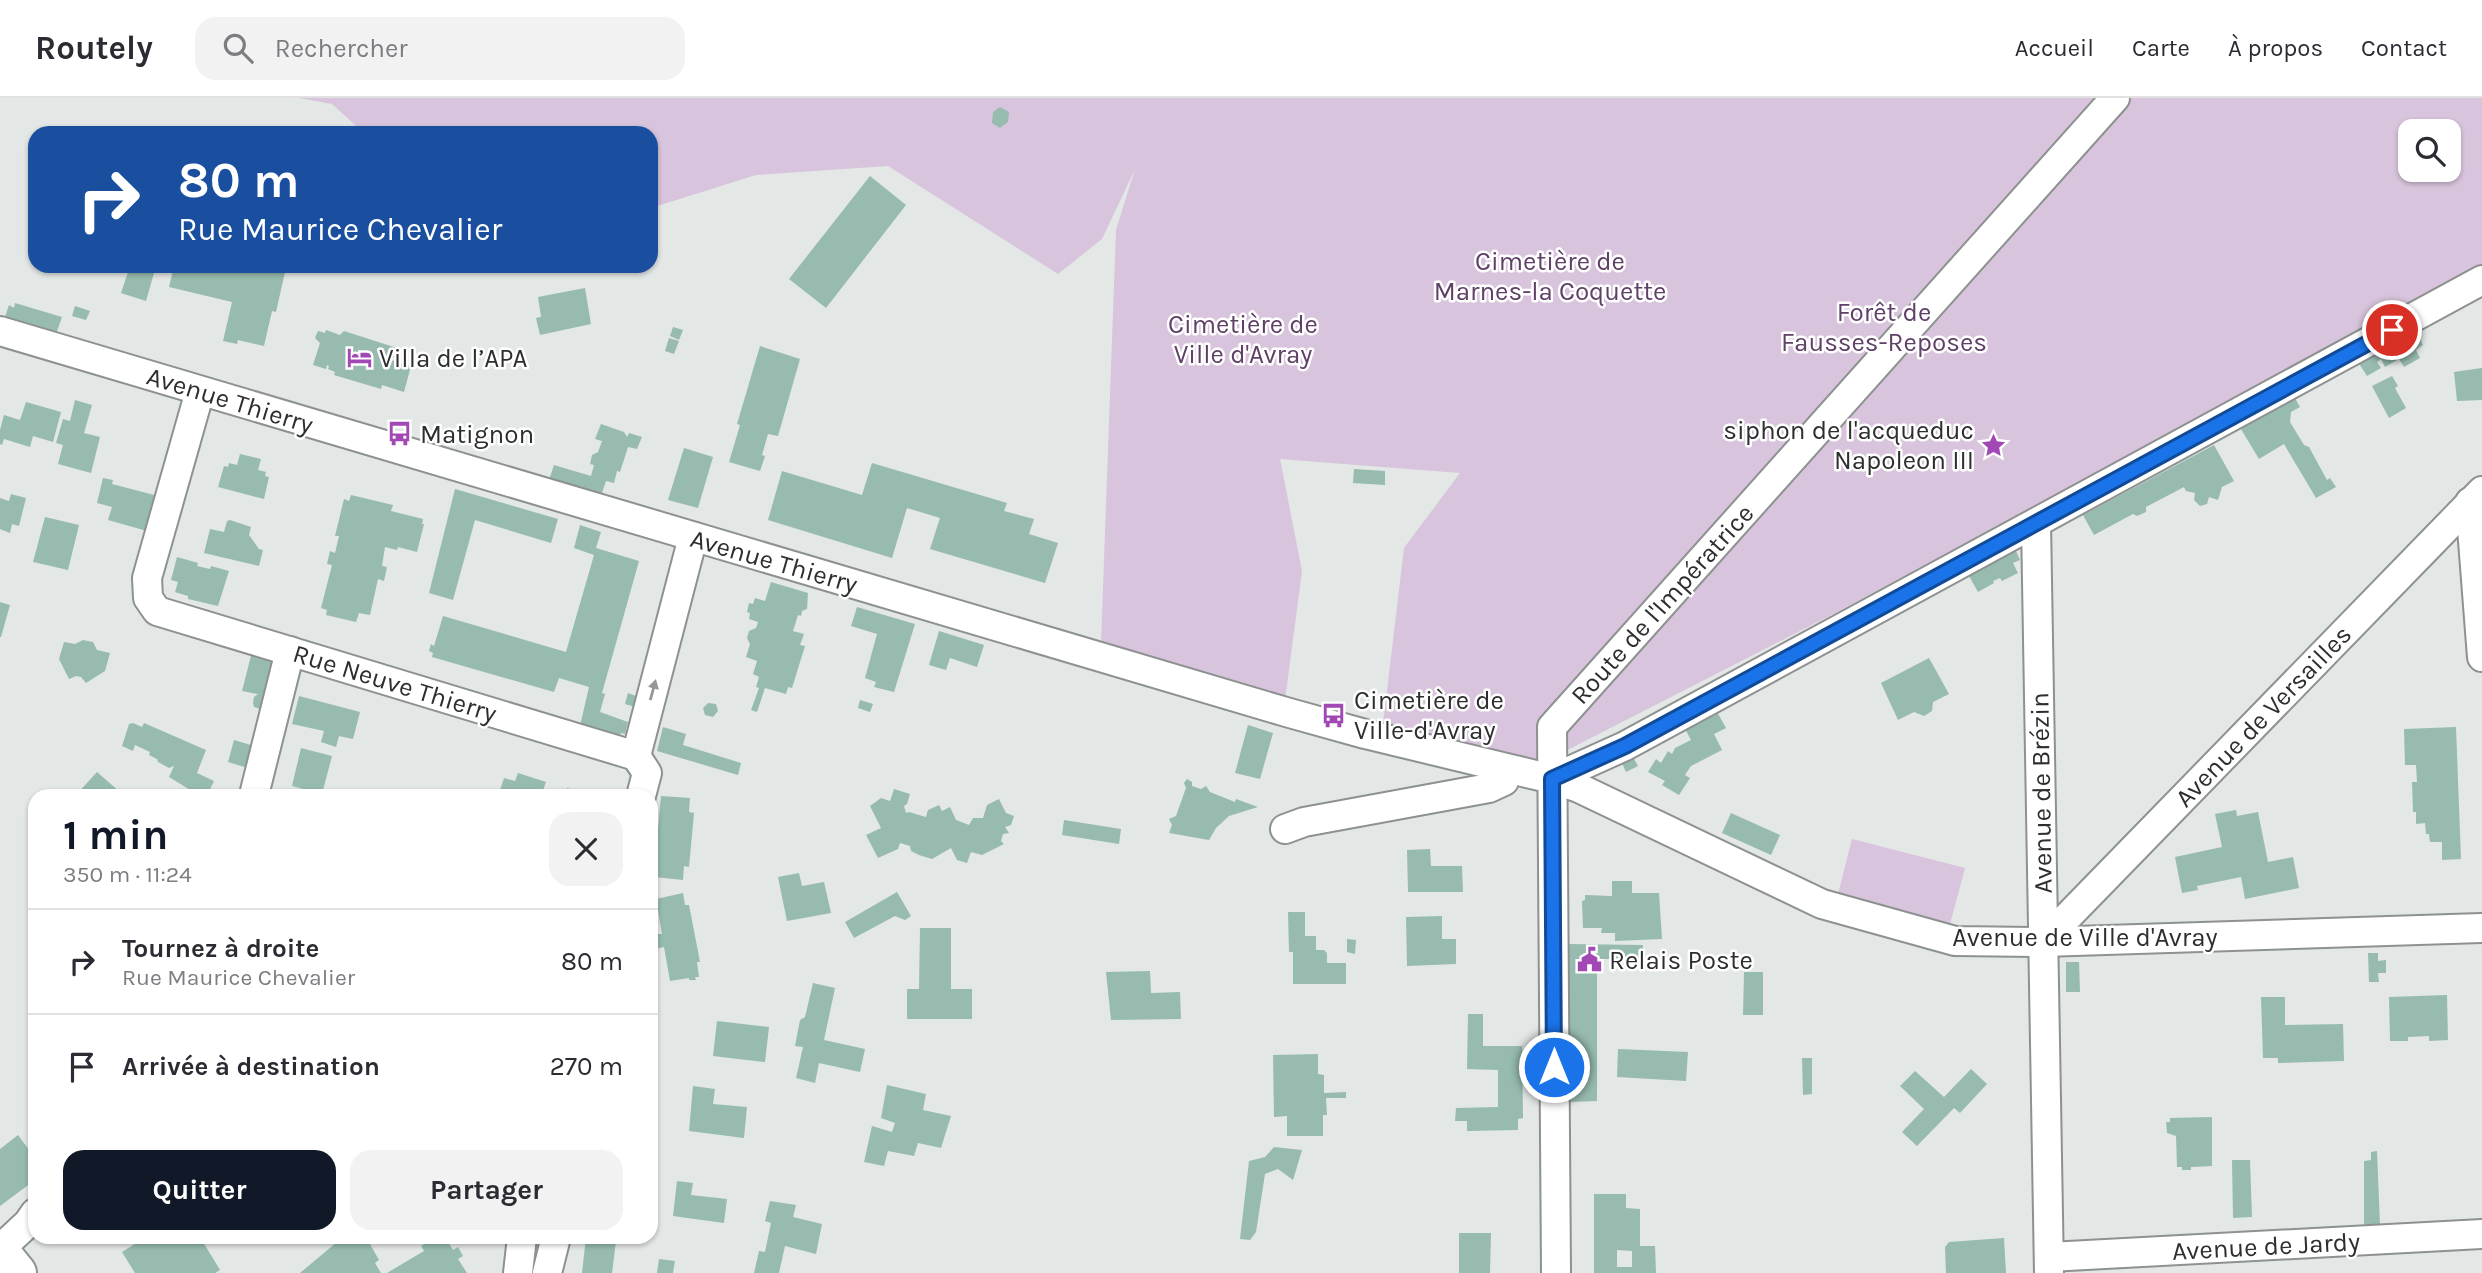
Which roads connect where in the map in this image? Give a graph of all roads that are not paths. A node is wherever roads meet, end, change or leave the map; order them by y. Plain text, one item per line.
1 (2115, 98) edge
2 (2482, 280) edge
3 (0, 331) edge
4 (200, 391) junction
5 (2476, 497) edge
6 (2036, 523) junction
7 (693, 537) junction
8 (290, 651) junction
9 (2482, 657) edge
10 (636, 756) junction
11 (1507, 769) junction
12 (1552, 779) junction
13 (256, 789) edge
14 (643, 789) edge
15 (1285, 829) dead end
16 (2482, 928) edge
17 (2043, 942) junction
18 (28, 1223) edge
19 (2482, 1234) edge
20 (521, 1244) edge
21 (554, 1244) edge
22 (0, 1250) edge
23 (2049, 1265) edge
24 (17, 1273) edge
25 (519, 1273) edge
26 (547, 1273) edge
27 (1556, 1273) edge

1 - 12 street, Route de l'Impératrice
2 - 6 street
3 - 4 street, Avenue Thierry
4 - 7 street, Avenue Thierry
4 - 8 street, Rue Neuve Thierry
5 - 9 street
5 - 17 street, Avenue de Versailles
6 - 12 street
6 - 17 street, Avenue de Brézin
10 -> 7 street
7 - 11 street, Avenue Thierry
8 - 10 street, Rue Neuve Thierry
8 - 13 street
10 - 14 street
11 - 12 street, Avenue Thierry
11 - 15 street
12 - 17 street, Avenue de Ville d'Avray
12 - 27 street, Route de l'Impératrice
16 - 17 street, Avenue de Ville d'Avray
17 - 23 street, Avenue de Brézin
18 - 22 street
19 - 23 street, Avenue de Jardy
20 - 25 street
21 - 26 street
22 - 24 main road

